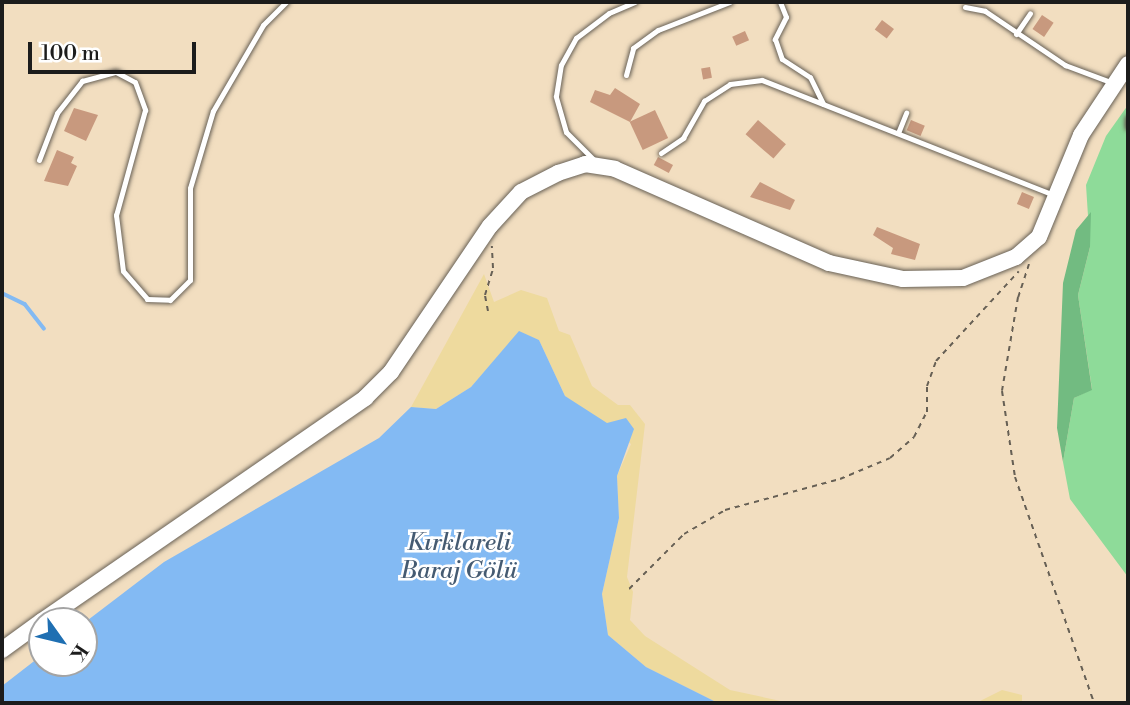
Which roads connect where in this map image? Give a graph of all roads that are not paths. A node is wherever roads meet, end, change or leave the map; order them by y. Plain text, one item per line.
1 (286, 2) edge
2 (635, 2) edge
3 (730, 2) edge
4 (780, 2) edge
5 (965, 7) dead end
6 (1030, 13) dead end
7 (1016, 34) junction
8 (1128, 64) edge
9 (626, 75) dead end
10 (1114, 83) junction
11 (823, 104) junction
12 (906, 113) dead end
13 (1128, 118) edge
14 (1128, 127) edge
15 (898, 133) junction
16 (661, 153) dead end
17 (39, 160) dead end
18 (600, 166) junction
19 (1056, 196) junction
20 (62, 607) edge
21 (28, 631) edge
22 (2, 650) edge

1 - 17 lane
2 - 18 lane
3 - 9 lane
4 - 11 lane
5 - 7 lane
6 - 7 lane
7 - 10 lane
8 - 10 street
10 - 19 street
11 - 15 lane
11 - 16 lane
12 - 15 lane
13 - 14 lane
15 - 19 lane
18 - 19 street
18 - 20 street
21 - 22 street

